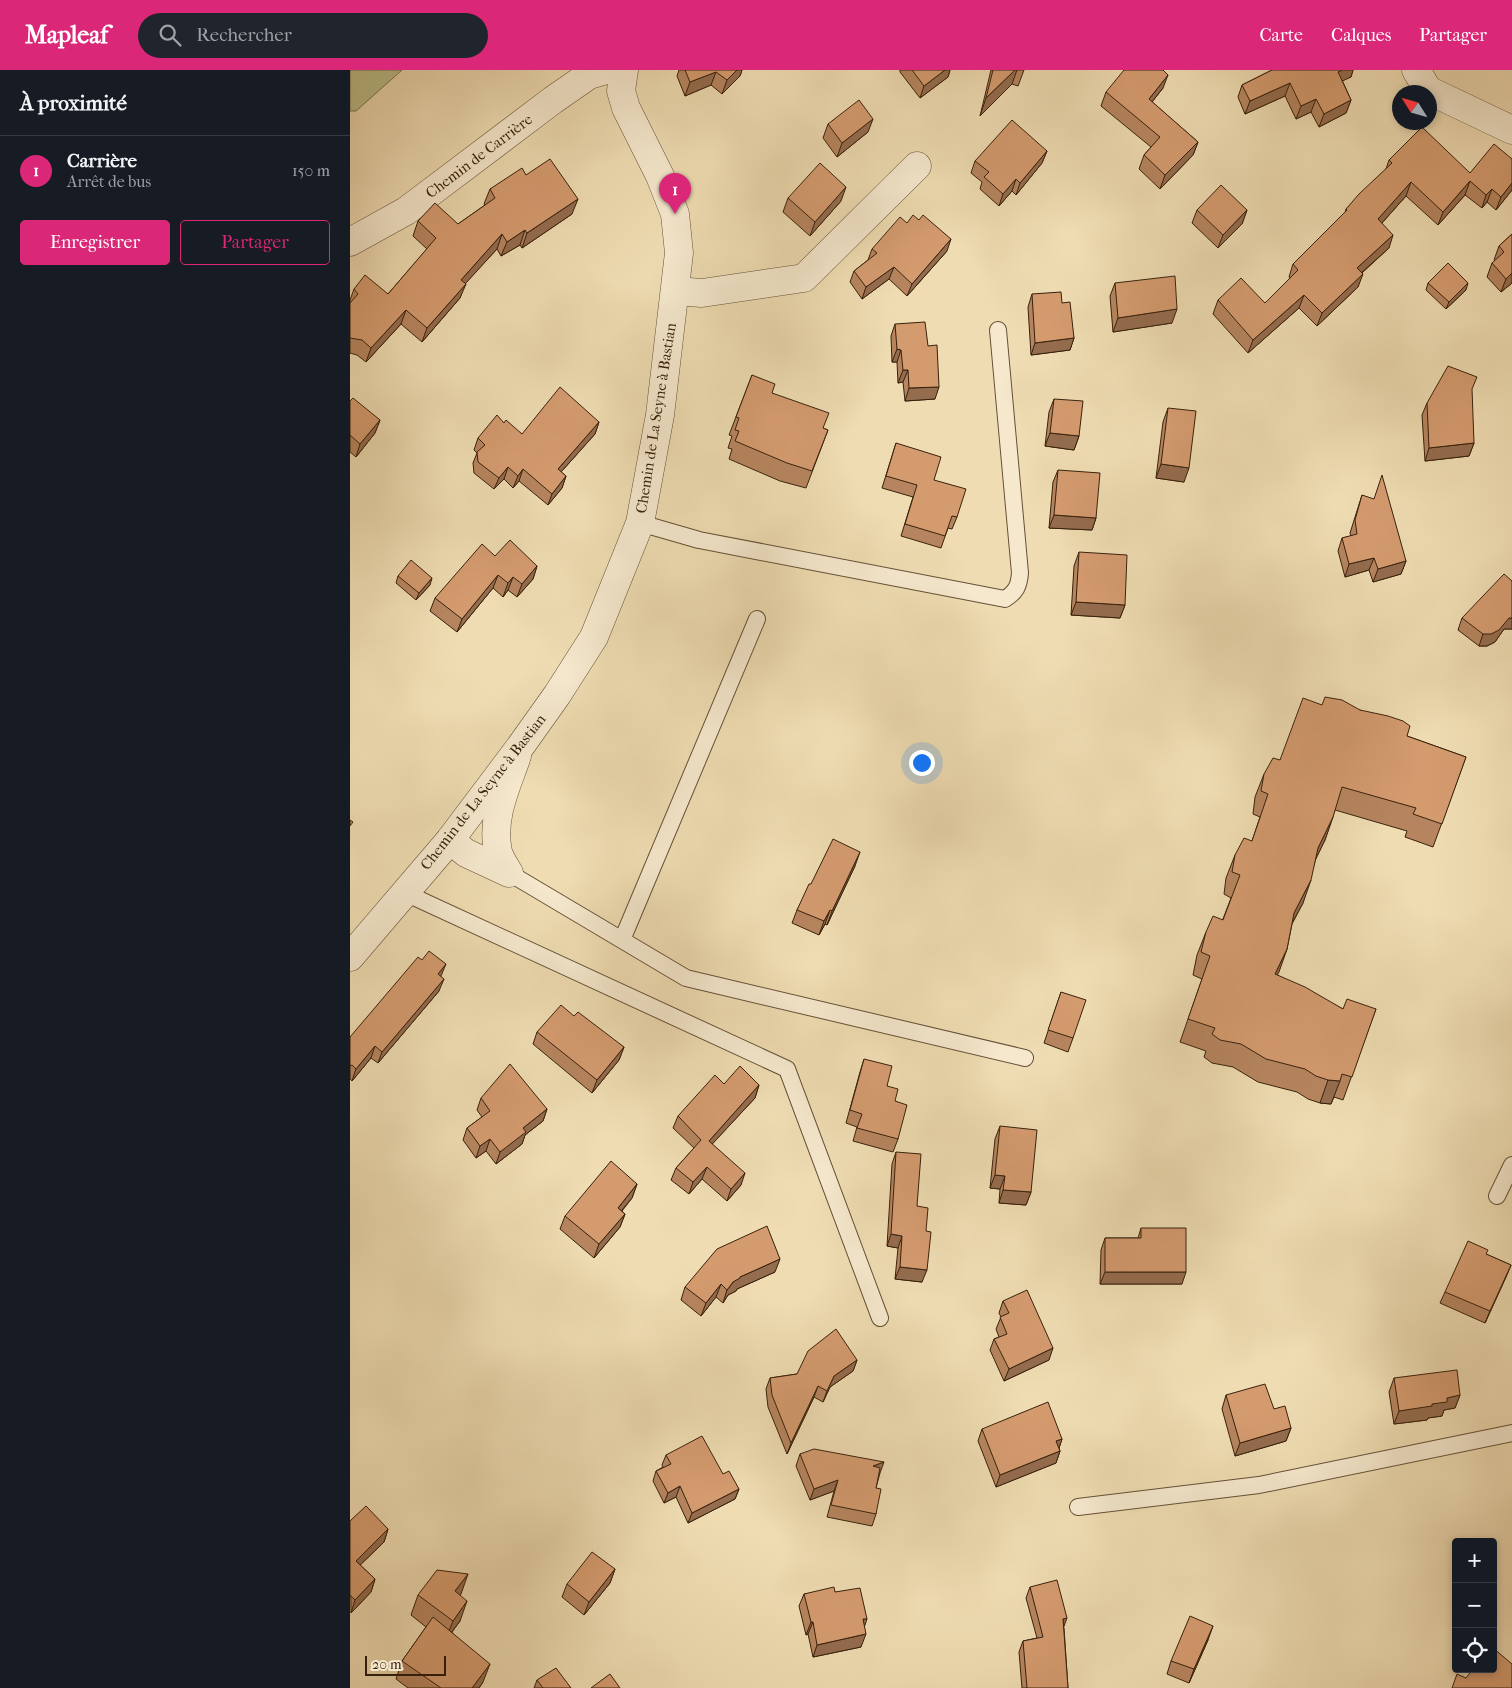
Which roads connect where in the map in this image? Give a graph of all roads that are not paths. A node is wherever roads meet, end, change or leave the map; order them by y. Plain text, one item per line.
1 (1416, 70) edge
2 (616, 71) edge
3 (1512, 130) edge
4 (917, 166) dead end
5 (350, 242) edge
6 (675, 292) junction
7 (998, 330) dead end
8 (640, 523) junction
9 (756, 619) dead end
10 (520, 747) junction
11 (450, 840) junction
12 (509, 873) junction
13 (404, 892) junction
14 (622, 940) junction
15 (350, 957) edge
16 (1025, 1058) dead end
17 (1512, 1165) edge
18 (1497, 1196) dead end
19 (880, 1318) dead end
20 (1512, 1434) edge
21 (1078, 1507) dead end

1 - 3 street
2 - 5 street, Chemin de Carrière
2 - 6 street, Chemin de La Seyne à Bastian
4 - 6 street
6 - 8 street, Chemin de La Seyne à Bastian
7 - 8 lane
8 - 10 street, Chemin de La Seyne à Bastian
9 - 14 lane
10 - 11 street, Chemin de La Seyne à Bastian
10 - 12 street
11 - 12 street
11 - 13 street, Chemin de La Seyne à Bastian
12 - 14 lane
13 - 15 street, Chemin de La Seyne à Bastian
13 - 19 lane
14 - 16 lane
17 - 18 lane
20 - 21 lane

